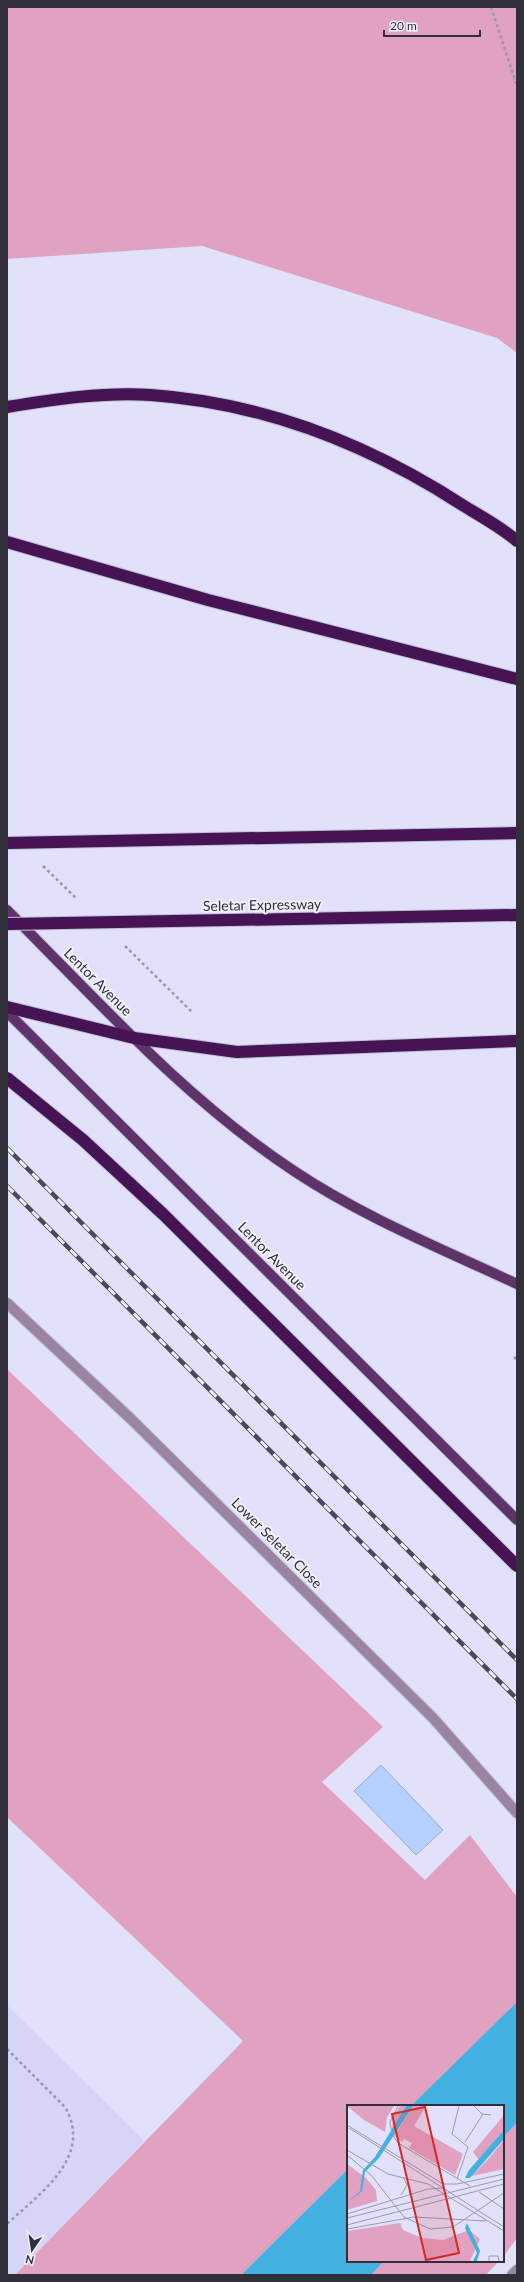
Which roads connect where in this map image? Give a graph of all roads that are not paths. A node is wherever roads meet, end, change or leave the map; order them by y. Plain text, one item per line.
1 (7, 407) edge
2 (517, 541) edge
3 (7, 542) edge
4 (517, 679) edge
5 (517, 834) edge
6 (7, 843) edge
7 (7, 910) edge
8 (517, 915) edge
9 (7, 924) edge
10 (7, 1007) edge
11 (7, 1012) edge
12 (134, 1038) junction
13 (517, 1041) edge
14 (7, 1078) edge
15 (517, 1284) edge
16 (7, 1303) edge
17 (517, 1520) edge
18 (517, 1566) edge
19 (517, 1813) edge
20 (517, 2270) edge
21 (512, 2275) edge

1 - 2 highway
3 - 4 highway
5 - 6 highway, bridge
7 - 12 main road, Lentor Avenue
8 - 9 highway, Seletar Expressway, bridge
10 - 12 highway
11 - 17 main road, Lentor Avenue
12 - 13 highway
12 - 15 main road, Lentor Avenue
14 - 18 highway, bridge
16 - 19 lane, Lower Seletar Close
20 - 21 lane

